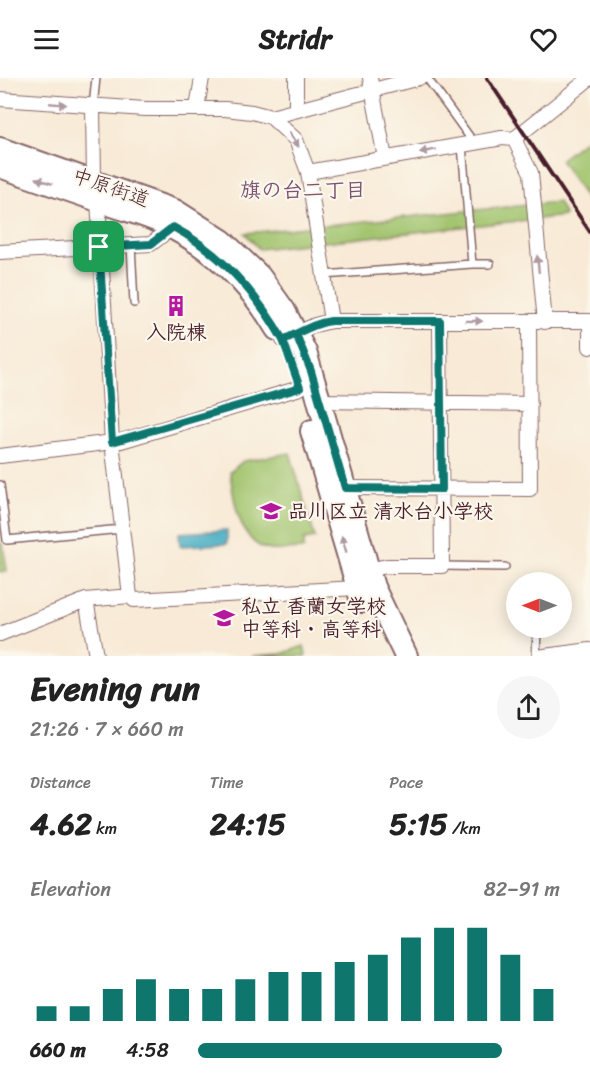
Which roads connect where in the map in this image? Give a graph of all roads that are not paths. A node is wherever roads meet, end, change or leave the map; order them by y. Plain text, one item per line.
1 (96, 78) edge
2 (202, 78) edge
3 (296, 78) edge
4 (419, 78) edge
5 (427, 78) edge
6 (590, 78) edge
7 (371, 84) edge
8 (0, 99) edge
9 (93, 107) junction
10 (197, 108) junction
11 (296, 110) junction
12 (272, 117) junction
13 (514, 139) junction
14 (468, 144) junction
15 (0, 149) edge
16 (385, 158) junction
17 (0, 166) edge
18 (308, 172) junction
19 (96, 190) junction
20 (173, 227) junction
21 (131, 245) junction
22 (99, 247) junction
23 (0, 252) edge
24 (472, 264) junction
25 (490, 264) dead end
26 (323, 275) junction
27 (134, 303) dead end
28 (331, 321) junction
29 (440, 321) junction
30 (590, 321) edge
31 (529, 322) junction
32 (544, 322) junction
33 (290, 337) junction
34 (590, 346) edge
35 (300, 388) junction
36 (319, 401) junction
37 (442, 403) junction
38 (530, 404) junction
39 (112, 442) junction
40 (0, 456) edge
41 (0, 485) edge
42 (345, 488) junction
43 (442, 489) junction
44 (122, 529) junction
45 (442, 566) junction
46 (505, 567) dead end
47 (363, 579) junction
48 (130, 596) junction
49 (86, 600) junction
50 (0, 634) edge
51 (537, 638) edge
52 (590, 650) edge
53 (96, 656) edge
54 (389, 656) edge
55 (406, 656) edge
56 (536, 656) edge
57 (544, 656) edge

1 - 9 lane
2 - 10 street
3 - 11 street
4 - 7 street
5 - 14 lane
6 - 13 street
7 - 11 street
7 - 16 street
8 -> 9 street
9 - 10 street
9 - 19 street
10 - 12 street
11 - 12 street
12 -> 18 street
13 - 14 street
32 -> 13 street
14 -> 16 street
14 - 24 lane
15 - 19 main road, 中原街道
16 - 18 street
19 -> 17 main road, 中原街道
18 - 26 street
19 - 20 main road, 中原街道
19 - 22 street
19 - 33 main road, 中原街道
20 - 21 street
20 - 33 main road, 中原街道
21 - 22 street
21 - 27 lane
22 - 23 street
22 - 39 street
24 - 25 lane
24 - 26 lane
26 - 28 street
28 - 29 street
28 - 33 street
29 -> 31 street
29 - 37 street
30 - 32 street
30 - 34 street
31 - 32 street
31 - 38 street
33 - 35 main road, 中原街道
33 - 36 main road, 中原街道
35 - 39 street
47 -> 35 main road, 中原街道
36 - 37 street
36 - 42 main road, 中原街道
37 - 38 street
37 - 43 street
38 - 43 street
39 - 40 street
39 - 44 street
41 - 44 lane
42 - 43 street
42 - 47 main road, 中原街道
43 - 45 street
44 - 48 street
45 - 46 lane
45 - 47 street
47 - 48 street
47 - 54 main road, 中原街道
47 - 55 main road, 中原街道
48 - 49 street
49 - 50 street
49 - 53 street
51 - 56 lane
52 - 57 street

